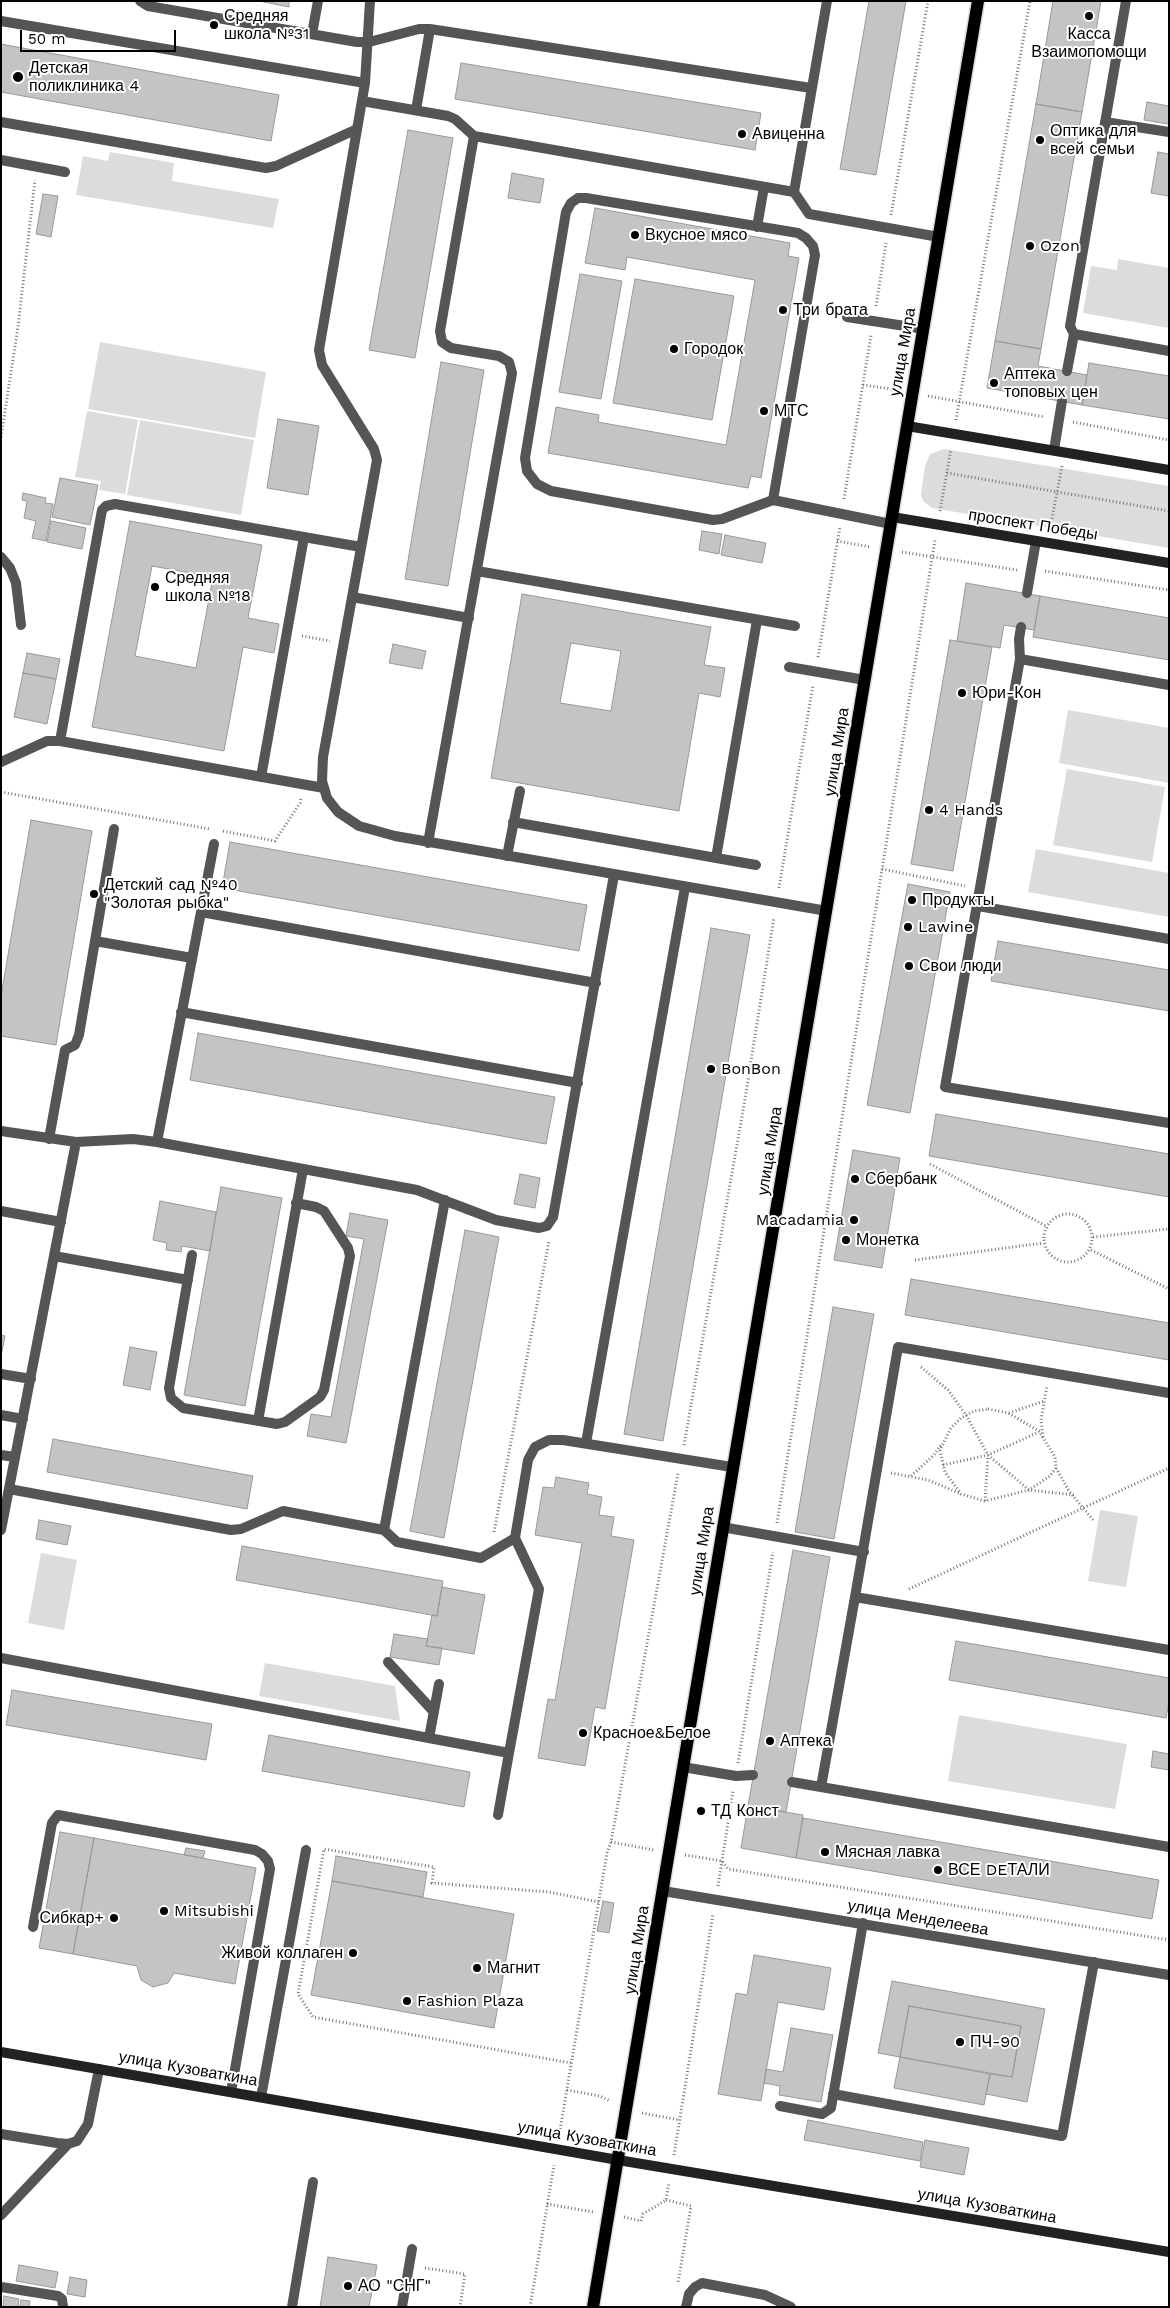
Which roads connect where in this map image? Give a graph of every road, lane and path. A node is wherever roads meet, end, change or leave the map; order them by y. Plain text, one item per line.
1 (140, 1) edge
2 (318, 1) edge
3 (370, 1) edge
4 (827, 1) edge
5 (928, 1) edge
6 (978, 1) edge
7 (1030, 1) edge
8 (1126, 1) edge
9 (1, 21) edge
10 (430, 29) junction
11 (312, 34) junction
12 (368, 42) junction
13 (365, 83) junction
14 (811, 88) junction
15 (362, 101) junction
16 (416, 110) junction
17 (1, 122) edge
18 (1105, 122) junction
19 (357, 128) junction
20 (1169, 132) edge
21 (474, 136) junction
22 (1, 160) edge
23 (37, 167) junction
24 (65, 172) dead end
25 (764, 187) junction
26 (794, 192) junction
27 (757, 227) junction
28 (889, 228) junction
29 (939, 237) junction
30 (847, 316) dead end
31 (874, 321) junction
32 (924, 329) junction
33 (1074, 334) junction
34 (1169, 350) edge
35 (1067, 371) dead end
36 (863, 384) junction
37 (913, 393) junction
38 (960, 401) junction
39 (1062, 401) dead end
40 (1059, 420) junction
41 (907, 426) junction
42 (954, 434) junction
43 (1, 437) edge
44 (1169, 440) edge
45 (1059, 452) junction
46 (1169, 470) edge
47 (947, 474) junction
48 (1057, 492) junction
49 (773, 500) junction
50 (1169, 511) edge
51 (842, 515) junction
52 (892, 520) junction
53 (938, 525) junction
54 (304, 537) junction
55 (837, 541) junction
56 (1036, 541) junction
57 (1048, 543) junction
58 (361, 547) junction
59 (887, 550) junction
60 (1, 557) edge
61 (932, 557) junction
62 (1169, 563) edge
63 (478, 571) junction
64 (1031, 571) junction
65 (1169, 590) edge
66 (1027, 593) dead end
67 (352, 597) junction
68 (469, 618) junction
69 (757, 620) junction
70 (21, 625) dead end
71 (796, 626) dead end
72 (1021, 628) dead end
73 (286, 633) junction
74 (344, 644) junction
75 (1020, 659) junction
76 (789, 667) dead end
77 (816, 672) junction
78 (865, 680) junction
79 (1169, 686) edge
80 (60, 741) junction
81 (1, 762) edge
82 (261, 777) junction
83 (324, 788) junction
84 (520, 791) dead end
85 (513, 822) junction
86 (114, 829) dead end
87 (428, 843) junction
88 (214, 844) dead end
89 (507, 856) junction
90 (716, 858) junction
91 (756, 865) dead end
92 (882, 869) junction
93 (614, 875) junction
94 (685, 887) junction
95 (968, 887) dead end
96 (776, 902) junction
97 (978, 906) junction
98 (827, 911) junction
99 (201, 912) junction
100 (1169, 939) edge
101 (95, 941) junction
102 (192, 958) junction
103 (596, 983) junction
104 (181, 1012) junction
105 (578, 1083) junction
106 (1169, 1123) edge
107 (1, 1131) edge
108 (49, 1139) junction
109 (76, 1142) junction
110 (157, 1142) junction
111 (930, 1164) dead end
112 (303, 1169) junction
113 (445, 1200) junction
114 (296, 1203) junction
115 (1, 1211) edge
116 (553, 1217) junction
117 (61, 1222) junction
118 (1046, 1226) junction
119 (1169, 1229) edge
120 (1093, 1237) junction
121 (1043, 1242) junction
122 (1090, 1250) junction
123 (192, 1255) dead end
124 (54, 1256) junction
125 (915, 1260) dead end
126 (188, 1280) junction
127 (1169, 1289) edge
128 (921, 1366) dead end
129 (1049, 1373) junction
130 (1, 1374) edge
131 (31, 1379) junction
132 (1169, 1393) edge
133 (1044, 1401) junction
134 (1008, 1413) junction
135 (1, 1415) edge
136 (966, 1415) junction
137 (23, 1419) junction
138 (258, 1420) junction
139 (1039, 1432) junction
140 (1043, 1437) junction
141 (946, 1439) junction
142 (586, 1443) junction
143 (1, 1455) edge
144 (988, 1455) junction
145 (15, 1457) junction
146 (681, 1459) junction
147 (943, 1465) junction
148 (732, 1467) junction
149 (1056, 1468) junction
150 (1169, 1468) edge
151 (878, 1471) junction
152 (910, 1477) junction
153 (9, 1489) junction
154 (1029, 1490) junction
155 (961, 1494) junction
156 (1074, 1496) junction
157 (985, 1501) junction
158 (1083, 1507) junction
159 (1094, 1521) dead end
160 (722, 1527) junction
161 (1, 1530) edge
162 (384, 1530) junction
163 (775, 1536) junction
164 (515, 1538) junction
165 (864, 1552) junction
166 (489, 1555) junction
167 (855, 1597) junction
168 (883, 1602) junction
169 (1169, 1650) edge
170 (1, 1658) edge
171 (388, 1662) dead end
172 (440, 1684) dead end
173 (434, 1712) junction
174 (430, 1738) junction
175 (509, 1753) junction
176 (683, 1767) junction
177 (754, 1775) dead end
178 (736, 1776) junction
179 (792, 1782) dead end
180 (821, 1787) junction
181 (498, 1815) dead end
182 (1169, 1847) edge
183 (306, 1850) dead end
184 (728, 1869) dead end
185 (663, 1891) junction
186 (716, 1899) junction
187 (599, 1902) junction
188 (863, 1923) junction
189 (33, 1927) dead end
190 (1169, 1940) edge
191 (1094, 1962) junction
192 (1169, 1975) edge
193 (1, 2052) edge
194 (571, 2063) junction
195 (99, 2069) junction
196 (230, 2092) junction
197 (833, 2094) junction
198 (261, 2097) junction
199 (780, 2106) dead end
200 (1, 2134) edge
201 (68, 2144) junction
202 (557, 2149) junction
203 (618, 2160) junction
204 (672, 2168) junction
205 (313, 2182) dead end
206 (666, 2200) junction
207 (547, 2204) junction
208 (1, 2215) edge
209 (609, 2215) junction
210 (412, 2249) dead end
211 (1169, 2252) edge
212 (410, 2265) junction
213 (1, 2286) edge
214 (677, 2289) dead end
215 (63, 2307) edge
216 (292, 2307) edge
217 (402, 2307) edge
218 (460, 2307) edge
219 (530, 2307) edge
220 (593, 2307) edge
221 (686, 2307) edge
222 (791, 2307) edge

1 - 11 street
2 - 11 street
3 - 12 street
4 - 14 street
5 - 28 path
6 - 29 main road, улица Мира
7 - 38 path
8 - 18 street
9 - 13 street
10 - 12 street
10 - 14 street
10 - 16 street
11 - 12 street
12 - 13 street
13 - 15 street
14 - 26 street
15 - 16 street
15 - 19 street
16 - 21 street
17 - 19 street
18 - 20 street
18 - 33 street
19 - 58 street
21 - 25 street
21 - 63 street
22 - 23 street
23 - 24 street
23 - 43 path
25 - 26 street
25 - 27 street
26 - 28 street
27 - 49 street
27 - 49 street
28 - 29 street
28 - 31 path
29 - 32 main road, улица Мира
30 - 31 street
31 - 32 street
31 - 36 path
32 - 37 main road, улица Мира
33 - 34 street
33 - 35 street
36 - 37 path
36 - 51 path
37 - 38 path
37 - 41 main road, улица Мира
38 - 40 path
38 - 42 path
39 - 40 street
40 - 45 street
41 - 42 main road
41 - 52 main road, улица Мира
42 - 45 main road
42 - 47 path
44 - 45 path
45 - 46 main road
45 - 48 path
47 - 48 path
47 - 53 path
48 - 50 path
48 - 57 path
49 - 51 street
51 - 52 street
51 - 55 path
52 - 53 main road, проспект Победы
52 - 59 main road, улица Мира
53 - 56 main road, проспект Победы
53 - 61 path
54 - 58 street
54 - 73 street
54 - 80 street
55 - 59 path
55 - 77 path
56 - 57 main road, проспект Победы
56 - 64 street
57 - 62 main road, проспект Победы
57 - 65 path
58 - 67 street
59 - 61 path
59 - 78 main road, улица Мира
60 - 70 street
61 - 64 path
61 - 92 path
63 - 68 street
63 - 69 street
64 - 66 street
67 - 68 street
67 - 74 street
68 - 87 street
69 - 71 street
69 - 90 street
72 - 75 street
73 - 74 path
73 - 82 street
74 - 83 street
75 - 79 street
75 - 97 street
76 - 77 street
77 - 78 street
77 - 96 path
78 - 98 main road, улица Мира
80 - 81 street
80 - 82 street
82 - 83 street
83 - 87 street
84 - 85 street
85 - 89 street
85 - 90 street
86 - 101 street
87 - 89 street
88 - 99 street
89 - 93 street
90 - 91 street
92 - 95 path
92 - 163 path
93 - 94 street
93 - 103 street
94 - 96 street
94 - 142 street
96 - 98 street
96 - 146 path
97 - 100 street
97 - 106 street
98 - 148 main road, улица Мира
99 - 102 street
99 - 103 street
101 - 102 street
101 - 108 street
102 - 104 street
103 - 105 street
104 - 105 street
104 - 110 street
105 - 116 street
107 - 108 street
108 - 109 street
109 - 110 street
109 - 117 street
110 - 112 street
111 - 118 path
112 - 113 street
112 - 114 street
113 - 116 street
113 - 162 street
114 - 138 street
114 - 138 street
115 - 117 street
116 - 166 path
117 - 124 street
118 - 120 path
118 - 121 path
119 - 120 path
120 - 122 path
121 - 122 path
121 - 125 path
122 - 127 path
123 - 126 street
124 - 126 street
124 - 131 street
126 - 138 street
128 - 136 path
129 - 132 street
129 - 133 path
129 - 151 street
130 - 131 street
131 - 137 street
133 - 134 path
133 - 140 path
134 - 136 path
134 - 139 path
135 - 137 street
136 - 141 path
136 - 144 path
137 - 145 street
139 - 140 path
139 - 144 path
140 - 149 path
141 - 147 path
141 - 152 path
142 - 146 street
142 - 164 street
143 - 145 street
144 - 147 path
144 - 154 path
144 - 157 path
145 - 153 street
146 - 148 street
146 - 187 path
147 - 155 path
148 - 160 main road, улица Мира
149 - 154 path
149 - 156 path
150 - 158 path
151 - 152 path
151 - 165 street
152 - 155 path
153 - 161 street
153 - 162 street
154 - 156 path
154 - 157 path
155 - 157 path
156 - 158 path
158 - 159 path
158 - 168 path
160 - 163 street
160 - 176 main road, улица Мира
162 - 166 street
163 - 165 street
163 - 178 path
164 - 166 street
164 - 175 street
165 - 167 street
167 - 168 street
167 - 180 street
168 - 169 street
170 - 174 street
171 - 173 street
172 - 173 street
173 - 174 street
174 - 175 street
175 - 181 street
176 - 178 street
176 - 185 main road, улица Мира
177 - 178 street
178 - 186 path
179 - 180 street
180 - 182 street
183 - 198 street
184 - 190 path
185 - 186 street, улица Менделеева
185 - 203 main road, улица Мира
186 - 188 street, улица Менделеева
186 - 204 path
187 - 194 path
187 - 194 path
188 - 191 street, улица Менделеева
188 - 197 street
189 - 196 street
191 - 192 street, улица Менделеева
191 - 197 street
193 - 195 main road, улица Кузоваткина
194 - 202 path
195 - 196 main road, улица Кузоваткина
195 - 201 street
196 - 198 main road, улица Кузоваткина
197 - 199 street
198 - 202 main road, улица Кузоваткина
200 - 201 street
201 - 208 street
202 - 203 main road, улица Кузоваткина
202 - 207 path
203 - 204 main road, улица Кузоваткина
203 - 209 main road, улица Мира
204 - 206 path
204 - 211 main road, улица Кузоваткина
205 - 216 street
206 - 209 path
206 - 214 path
207 - 209 path
207 - 219 path
209 - 220 main road, улица Мира
210 - 212 street
212 - 217 street
212 - 218 path
213 - 215 street
221 - 222 street

